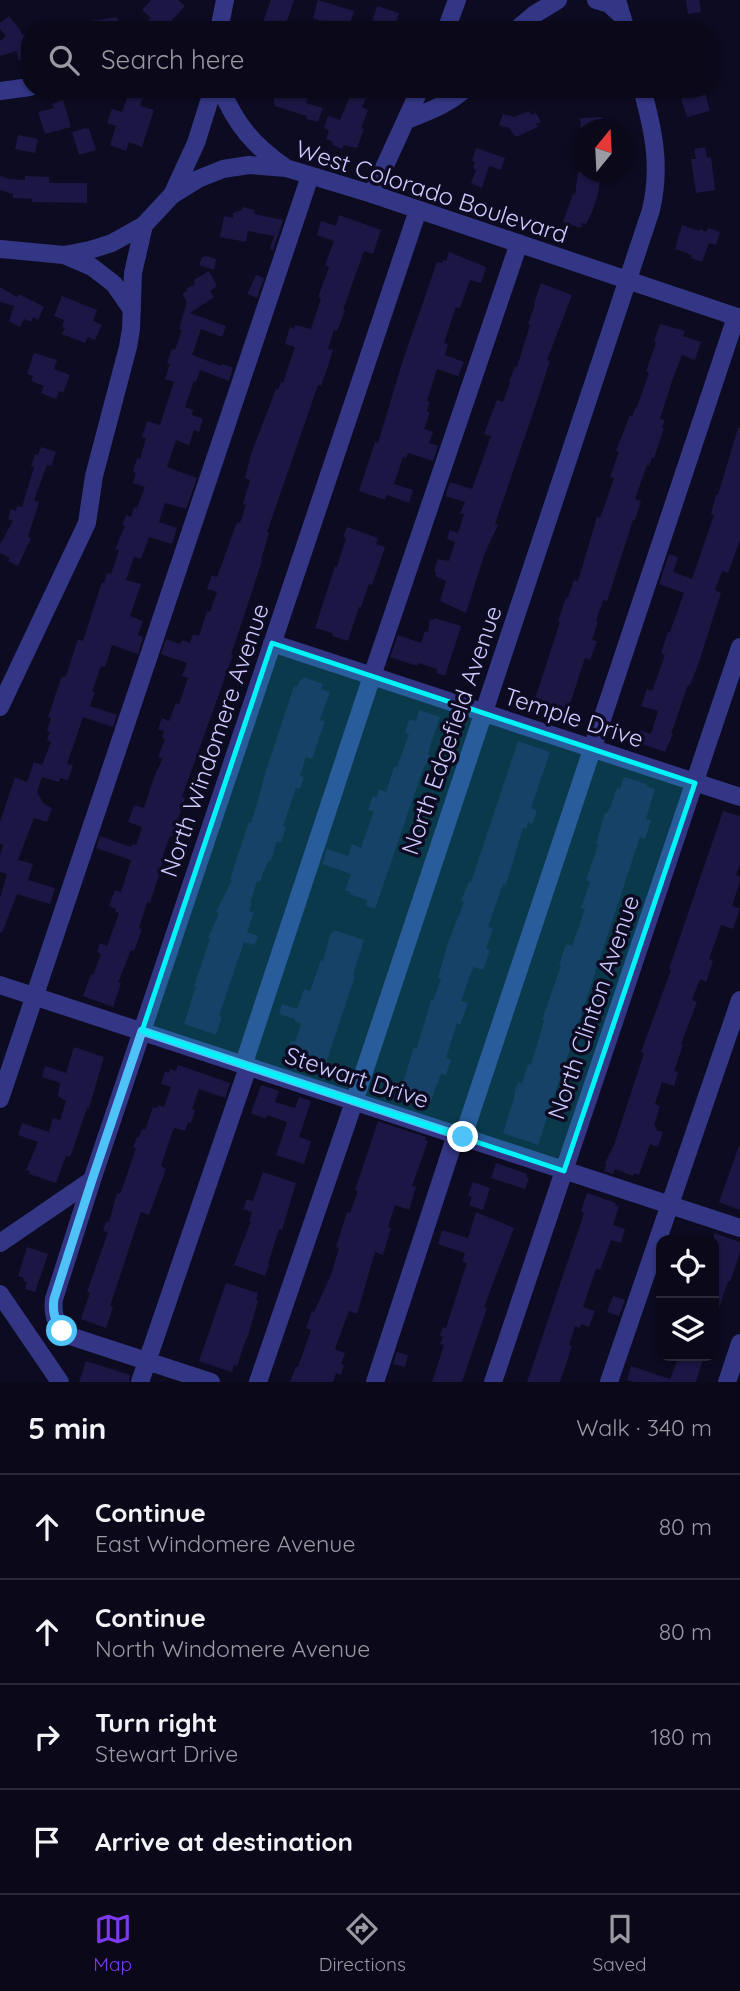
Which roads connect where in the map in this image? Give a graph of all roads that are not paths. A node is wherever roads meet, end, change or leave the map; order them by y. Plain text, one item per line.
1 (225, 0) edge
2 (457, 0) edge
3 (558, 0) edge
4 (596, 0) edge
5 (621, 15) edge
6 (221, 21) edge
7 (449, 21) edge
8 (527, 21) edge
9 (21, 88) edge
10 (0, 91) edge
11 (210, 98) edge
12 (226, 98) edge
13 (416, 98) edge
14 (454, 98) edge
15 (644, 98) edge
16 (407, 120) junction
17 (286, 168) junction
18 (310, 176) junction
19 (372, 194) junction
20 (173, 195) junction
21 (418, 210) junction
22 (144, 225) junction
23 (519, 243) junction
24 (0, 248) edge
25 (64, 255) junction
26 (629, 281) junction
27 (132, 310) junction
28 (738, 317) edge
29 (272, 643) junction
30 (740, 647) edge
31 (372, 676) junction
32 (0, 707) edge
33 (483, 713) junction
34 (593, 749) junction
35 (695, 783) junction
36 (740, 797) edge
37 (0, 985) edge
38 (36, 996) junction
39 (740, 1000) edge
40 (142, 1031) junction
41 (246, 1067) junction
42 (0, 1099) edge
43 (354, 1102) junction
44 (459, 1136) junction
45 (564, 1171) junction
46 (92, 1180) junction
47 (670, 1205) junction
48 (740, 1228) edge
49 (0, 1243) edge
50 (0, 1294) edge
51 (740, 1343) edge
52 (147, 1362) junction
53 (60, 1382) edge
54 (140, 1382) edge
55 (211, 1382) edge
56 (258, 1382) edge
57 (375, 1382) edge
58 (493, 1382) edge
59 (609, 1382) edge
60 (727, 1382) edge

1 - 6 street
2 - 7 street
3 - 8 street
4 - 5 street
9 - 10 street
11 - 20 street
12 - 17 street
13 - 16 street
14 - 16 street
15 - 26 street, North Edgefield Avenue
16 - 19 street
17 - 18 street, West Colorado Boulevard
17 - 20 street, West Colorado Boulevard
18 - 19 street, West Colorado Boulevard
18 - 38 street
19 - 21 street, West Colorado Boulevard
20 - 22 street, West Colorado Boulevard
21 - 23 street, West Colorado Boulevard
21 - 29 street, North Windomere Avenue
22 - 25 street, West Colorado Boulevard
22 - 27 street
23 - 26 street, West Colorado Boulevard
23 - 31 street
24 - 25 street, West Colorado Boulevard
25 - 27 street
26 - 28 street, West Colorado Boulevard
26 - 33 street, North Edgefield Avenue
27 - 32 street
28 - 34 street
29 - 31 street, Temple Drive
29 - 40 street, North Windomere Avenue
30 - 35 street, North Clinton Avenue
31 - 33 street, Temple Drive
31 - 41 street
33 - 34 street, Temple Drive
33 - 43 street, North Edgefield Avenue
34 - 35 street, Temple Drive
34 - 44 street
35 - 36 street, Temple Drive
35 - 45 street, North Clinton Avenue
37 - 38 street, Stewart Drive
38 - 40 street, Stewart Drive
38 - 42 street
39 - 47 street
40 - 41 street, Stewart Drive
40 - 46 street, North Windomere Avenue
41 - 43 street, Stewart Drive
41 - 52 street
43 - 44 street, Stewart Drive
43 - 56 street, North Edgefield Avenue
44 - 45 street, Stewart Drive
44 - 57 street
45 - 47 street, Stewart Drive
45 - 58 street, North Clinton Avenue
46 - 49 street
46 - 52 street, North Windomere Avenue
47 - 48 street, Stewart Drive
47 - 59 street
50 - 53 street
51 - 60 street
52 - 54 street
52 - 55 street

